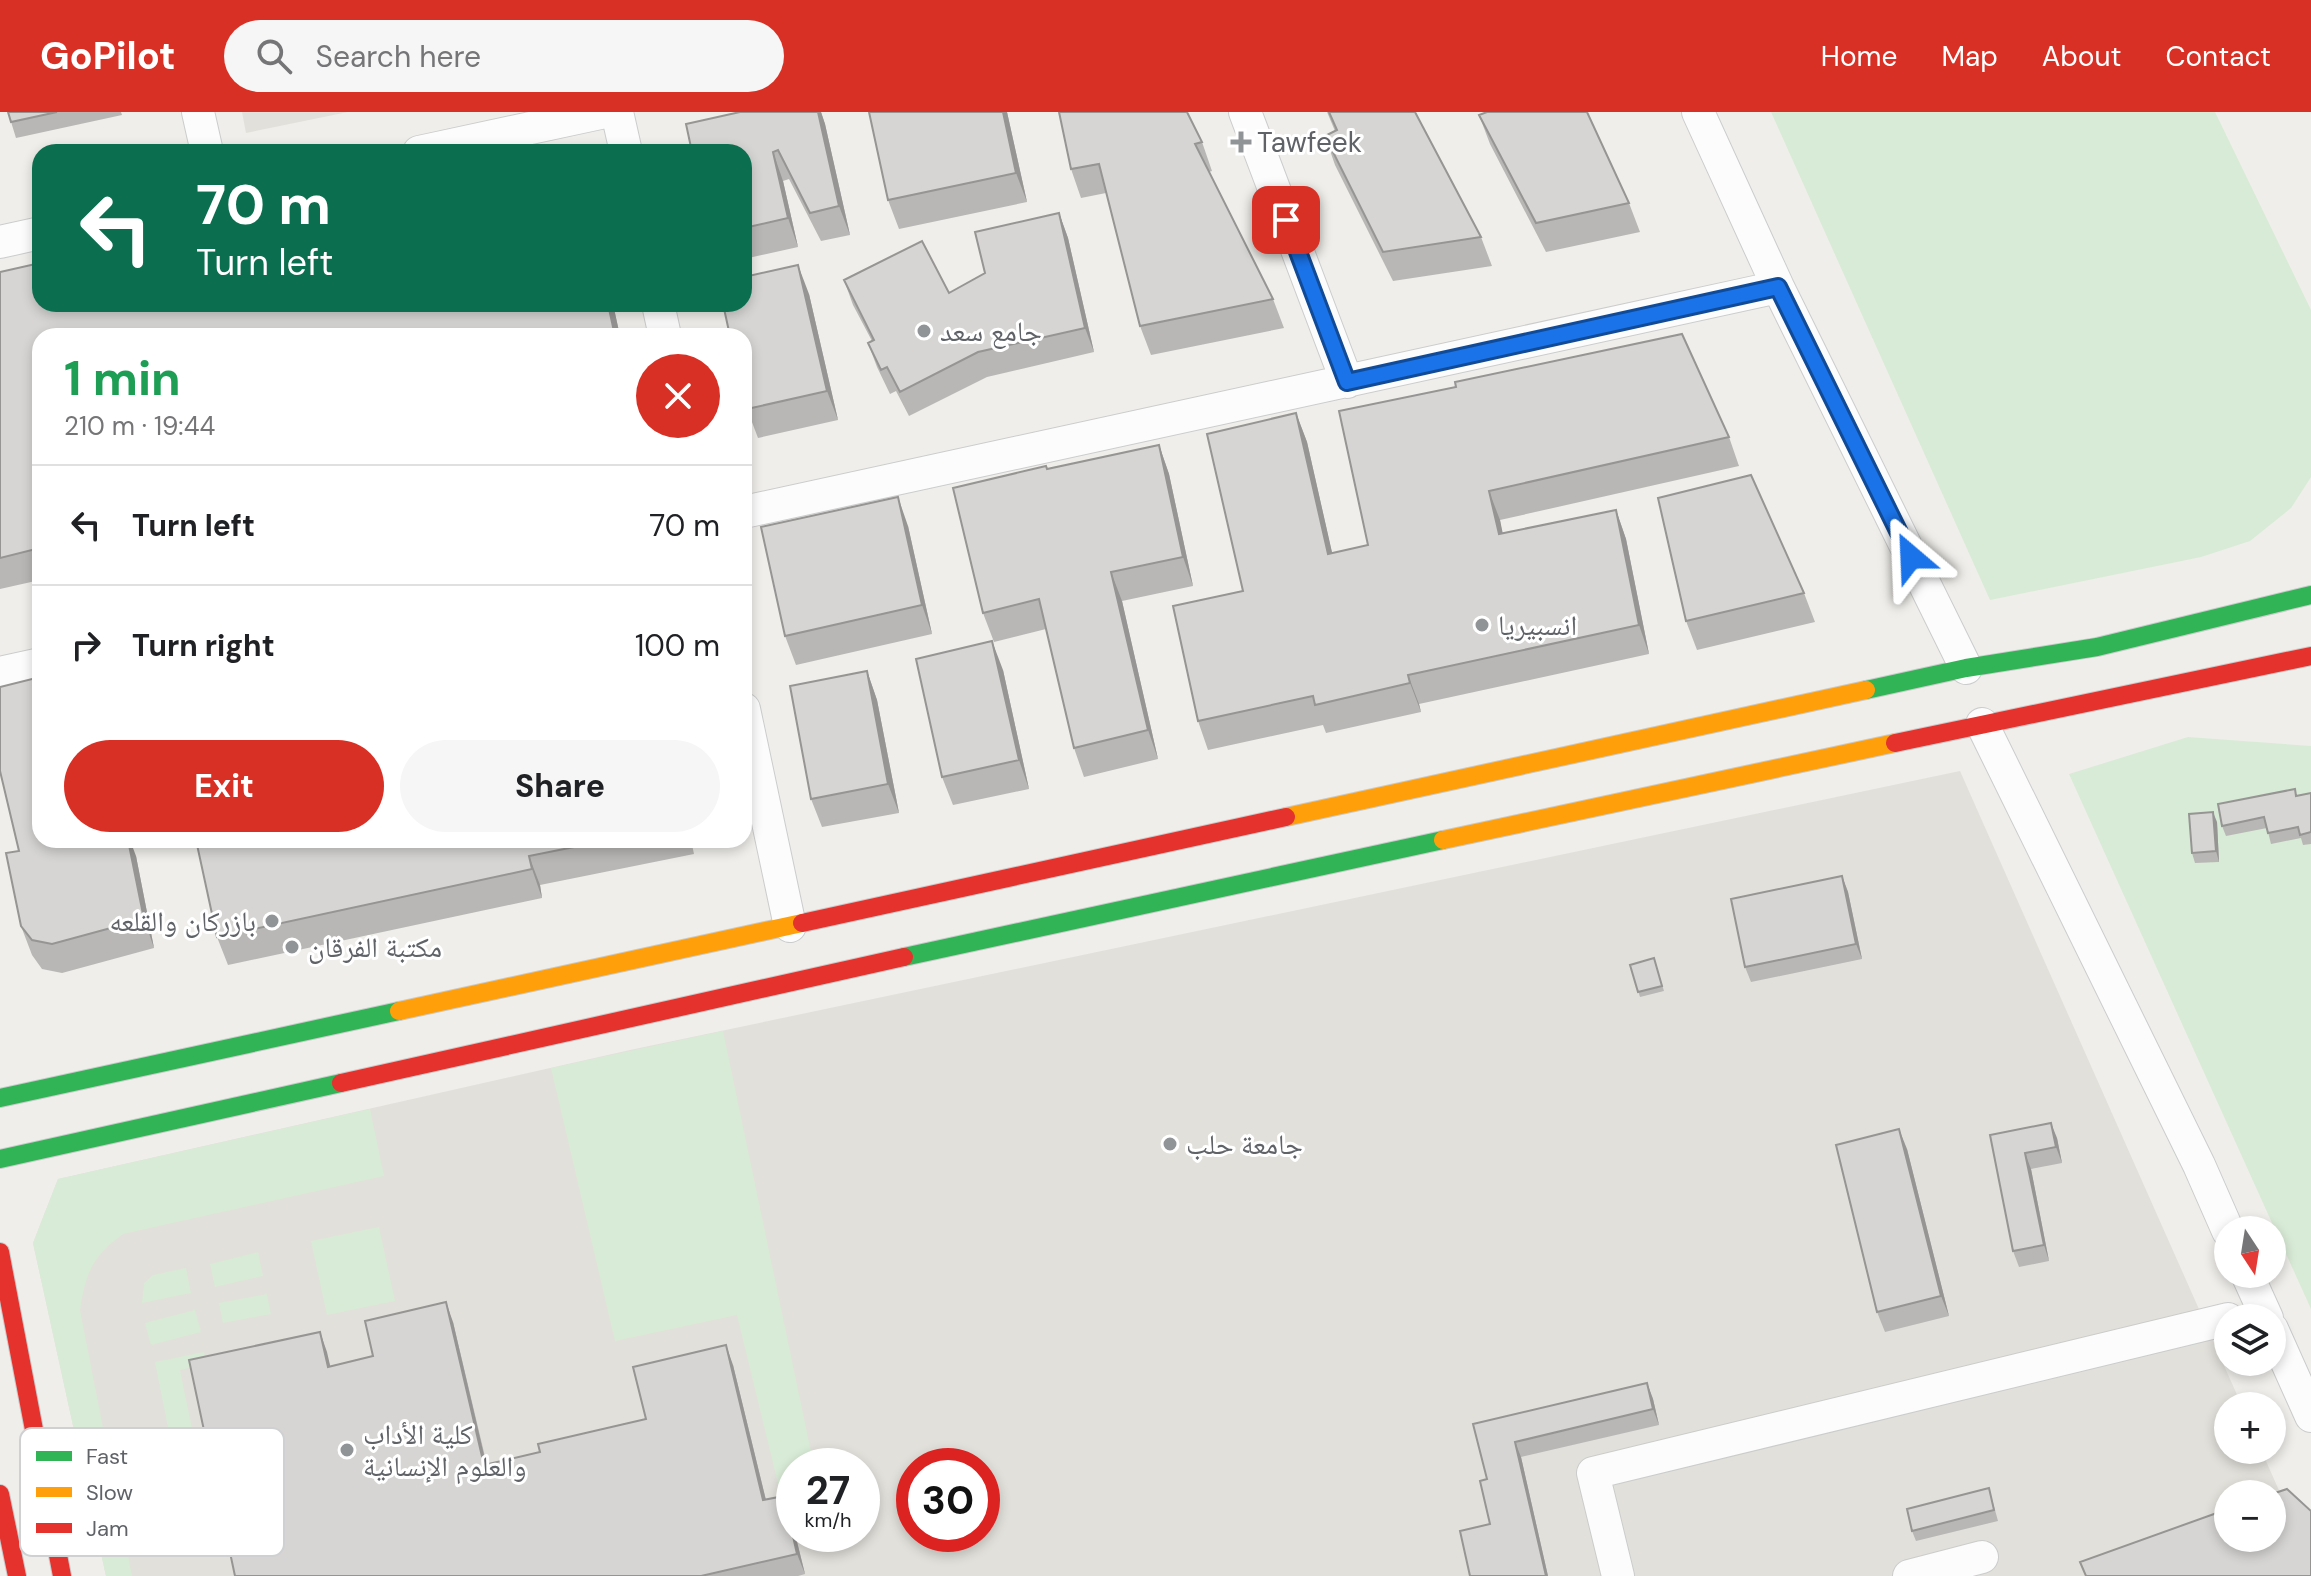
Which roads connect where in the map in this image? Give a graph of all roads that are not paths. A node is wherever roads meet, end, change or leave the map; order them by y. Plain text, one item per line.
1 (198, 112) edge
2 (605, 112) edge
3 (617, 112) edge
4 (1245, 112) edge
5 (1698, 112) edge
6 (205, 144) edge
7 (456, 144) edge
8 (624, 144) edge
9 (32, 235) edge
10 (0, 242) edge
11 (1778, 287) junction
12 (1347, 382) junction
13 (752, 510) edge
14 (2311, 595) edge
15 (2311, 656) edge
16 (32, 666) edge
17 (1966, 668) junction
18 (0, 673) edge
19 (1982, 724) junction
20 (752, 747) edge
21 (790, 926) junction
22 (0, 1098) edge
23 (0, 1159) edge
24 (2221, 1216) edge
25 (0, 1252) edge
26 (2214, 1322) edge
27 (2286, 1360) edge
28 (2311, 1416) edge
29 (34, 1428) edge
30 (0, 1494) edge
31 (58, 1556) edge
32 (1982, 1557) dead end
33 (17, 1576) edge
34 (62, 1576) edge
35 (1618, 1576) edge
36 (1909, 1576) edge

1 - 6 street
2 - 7 street
3 - 8 street
4 - 12 street
5 - 11 street
9 - 10 street
11 - 12 street
11 - 17 street
12 - 13 street
14 - 17 main road
15 - 19 main road
16 - 18 street
17 - 21 main road
19 - 23 main road
19 - 24 street
20 - 21 street
21 - 22 main road
25 - 29 main road
26 - 35 street
27 - 28 street
30 - 33 main road
31 - 34 main road
32 - 36 street

